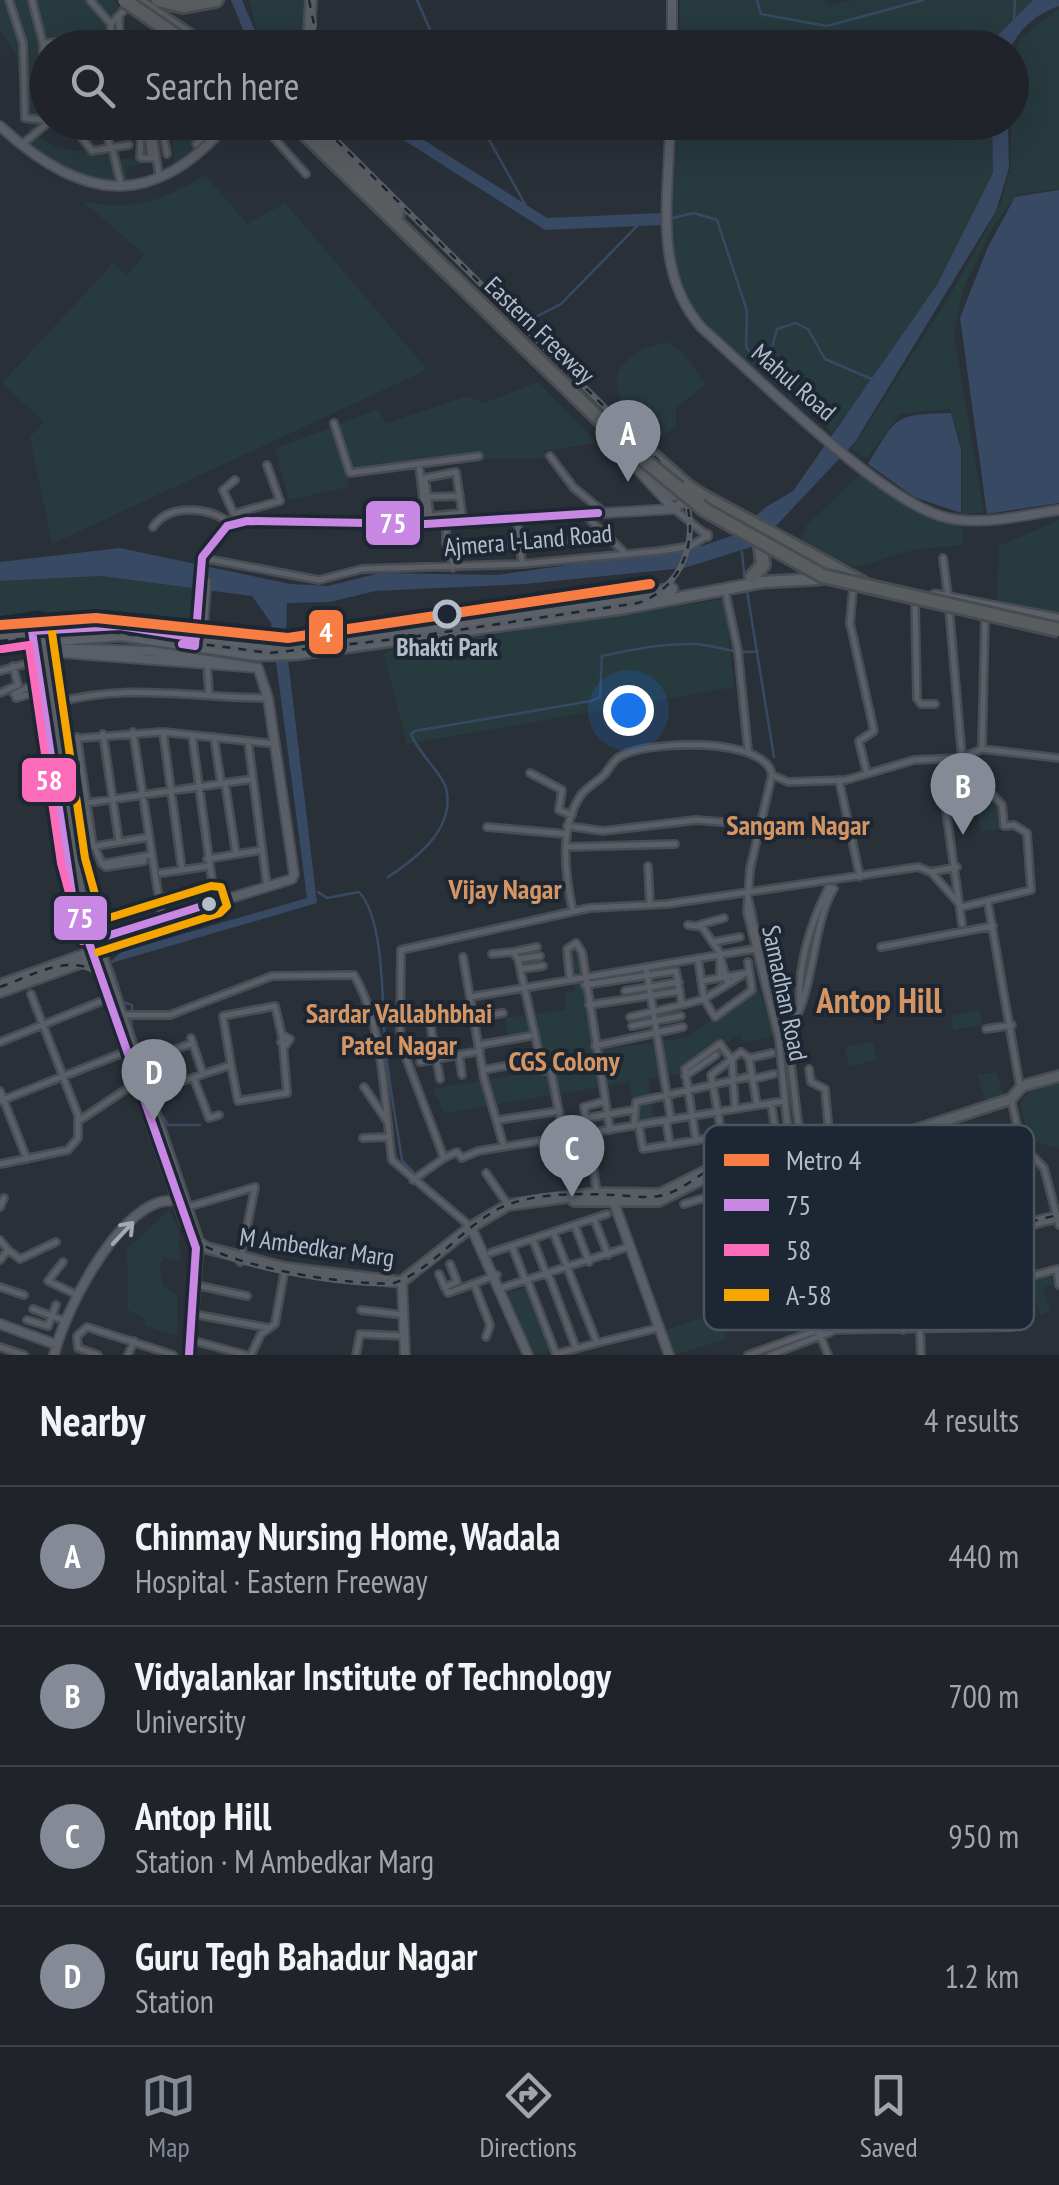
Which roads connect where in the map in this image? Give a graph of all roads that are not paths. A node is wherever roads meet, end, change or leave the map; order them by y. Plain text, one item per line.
1 (8, 0) edge
2 (32, 0) edge
3 (90, 0) edge
4 (124, 0) edge
5 (216, 0) edge
6 (311, 0) edge
7 (672, 0) edge
8 (164, 2) edge
9 (136, 4) edge
10 (119, 17) junction
11 (112, 24) junction
12 (39, 30) edge
13 (111, 30) edge
14 (119, 30) edge
15 (160, 30) edge
16 (170, 30) edge
17 (178, 30) edge
18 (309, 30) edge
19 (672, 30) edge
20 (30, 119) edge
21 (0, 126) edge
22 (30, 137) edge
23 (87, 140) edge
24 (109, 140) edge
25 (141, 140) edge
26 (150, 140) edge
27 (153, 140) edge
28 (165, 140) edge
29 (200, 140) edge
30 (205, 140) edge
31 (276, 140) edge
32 (302, 140) edge
33 (313, 140) edge
34 (321, 140) edge
35 (328, 140) edge
36 (669, 140) edge
37 (196, 144) dead end
38 (128, 145) dead end
39 (21, 146) junction
40 (111, 147) junction
41 (167, 154) dead end
42 (154, 158) junction
43 (306, 174) dead end
44 (159, 178) junction
45 (121, 185) junction
46 (369, 192) junction
47 (394, 217) junction
48 (334, 424) dead end
49 (606, 426) junction
50 (628, 441) junction
51 (479, 456) dead end
52 (550, 456) dead end
53 (419, 464) junction
54 (267, 465) dead end
55 (235, 480) dead end
56 (696, 490) junction
57 (460, 496) junction
58 (425, 498) junction
59 (678, 502) junction
60 (247, 510) junction
61 (1059, 510) edge
62 (601, 512) junction
63 (584, 514) junction
64 (517, 518) junction
65 (445, 521) junction
66 (247, 522) junction
67 (426, 524) junction
68 (232, 525) junction
69 (153, 528) dead end
70 (771, 536) junction
71 (609, 538) junction
72 (520, 546) junction
73 (452, 548) junction
74 (760, 548) junction
75 (624, 552) junction
76 (943, 558) dead end
77 (205, 560) junction
78 (522, 564) junction
79 (452, 568) junction
80 (810, 572) junction
81 (747, 580) junction
82 (858, 586) junction
83 (724, 588) junction
84 (692, 590) junction
85 (915, 603) junction
86 (949, 604) junction
87 (985, 618) junction
88 (1059, 626) edge
89 (0, 636) edge
90 (199, 642) junction
91 (38, 643) junction
92 (0, 645) edge
93 (208, 662) junction
94 (13, 666) junction
95 (0, 671) edge
96 (39, 686) junction
97 (0, 693) edge
98 (209, 695) junction
99 (15, 696) dead end
100 (268, 698) junction
101 (934, 704) dead end
102 (46, 705) junction
103 (133, 732) junction
104 (163, 732) junction
105 (103, 734) junction
106 (192, 734) junction
107 (77, 737) junction
108 (214, 737) junction
109 (51, 741) junction
110 (248, 741) junction
111 (276, 744) junction
112 (982, 748) junction
113 (748, 750) junction
114 (1059, 758) edge
115 (962, 760) junction
116 (530, 773) dead end
117 (867, 774) junction
118 (772, 775) junction
119 (940, 775) dead end
120 (253, 779) junction
121 (839, 780) junction
122 (223, 783) junction
123 (197, 786) junction
124 (171, 790) junction
125 (142, 795) junction
126 (113, 800) junction
127 (87, 804) junction
128 (572, 816) junction
129 (760, 826) junction
130 (487, 827) dead end
131 (567, 830) junction
132 (149, 837) junction
133 (119, 842) junction
134 (674, 844) dead end
135 (567, 847) junction
136 (95, 848) junction
137 (262, 850) junction
138 (68, 851) junction
139 (236, 854) junction
140 (152, 855) junction
141 (144, 862) dead end
142 (208, 862) junction
143 (101, 863) junction
144 (648, 866) dead end
145 (957, 867) junction
146 (182, 870) junction
147 (931, 872) junction
148 (160, 873) dead end
149 (860, 877) junction
150 (267, 884) junction
151 (212, 885) junction
152 (747, 891) junction
153 (158, 899) junction
154 (214, 900) junction
155 (747, 900) junction
156 (988, 903) junction
157 (650, 906) junction
158 (960, 906) junction
159 (572, 908) dead end
160 (161, 917) junction
161 (724, 918) dead end
162 (962, 924) dead end
163 (688, 925) dead end
164 (699, 925) junction
165 (993, 926) junction
166 (740, 937) dead end
167 (811, 941) junction
168 (714, 942) junction
169 (882, 947) dead end
170 (536, 948) dead end
171 (754, 948) junction
172 (91, 949) junction
173 (513, 952) junction
174 (492, 954) dead end
175 (722, 954) junction
176 (540, 956) dead end
177 (463, 957) dead end
178 (518, 958) junction
179 (698, 958) junction
180 (748, 962) dead end
181 (542, 966) dead end
182 (646, 967) junction
183 (521, 969) junction
184 (747, 972) junction
185 (648, 976) junction
186 (723, 977) junction
187 (570, 980) junction
188 (585, 981) junction
189 (701, 981) junction
190 (679, 982) junction
191 (728, 984) junction
192 (765, 985) junction
193 (649, 986) junction
194 (526, 987) junction
195 (0, 988) edge
196 (625, 991) dead end
197 (680, 991) junction
198 (31, 994) dead end
199 (650, 996) junction
200 (470, 997) junction
201 (110, 998) junction
202 (704, 999) junction
203 (589, 1005) junction
204 (682, 1005) junction
205 (472, 1010) junction
206 (503, 1013) dead end
207 (128, 1014) junction
208 (682, 1016) dead end
209 (429, 1017) junction
210 (630, 1017) dead end
211 (654, 1017) junction
212 (474, 1018) junction
213 (412, 1020) dead end
214 (43, 1024) junction
215 (1012, 1025) junction
216 (632, 1026) dead end
217 (683, 1027) dead end
218 (986, 1029) dead end
219 (656, 1033) junction
220 (787, 1034) junction
221 (530, 1036) dead end
222 (779, 1040) junction
223 (0, 1042) edge
224 (595, 1046) junction
225 (479, 1048) junction
226 (125, 1052) junction
227 (772, 1052) dead end
228 (460, 1055) junction
229 (716, 1055) dead end
230 (749, 1058) junction
231 (437, 1059) junction
232 (732, 1060) junction
233 (533, 1061) dead end
234 (137, 1062) junction
235 (420, 1062) dead end
236 (231, 1064) junction
237 (598, 1064) junction
238 (809, 1069) dead end
239 (483, 1070) junction
240 (551, 1071) junction
241 (204, 1074) junction
242 (774, 1074) dead end
243 (462, 1075) dead end
244 (63, 1076) junction
245 (685, 1076) junction
246 (1059, 1076) edge
247 (194, 1078) junction
248 (752, 1078) junction
249 (440, 1079) dead end
250 (735, 1080) junction
251 (712, 1086) junction
252 (1024, 1086) junction
253 (364, 1087) dead end
254 (128, 1088) dead end
255 (156, 1090) dead end
256 (0, 1091) edge
257 (687, 1091) junction
258 (667, 1095) junction
259 (1011, 1100) junction
260 (2, 1101) edge
261 (784, 1101) junction
262 (605, 1102) junction
263 (771, 1103) junction
264 (757, 1105) junction
265 (736, 1109) junction
266 (633, 1110) junction
267 (559, 1112) junction
268 (718, 1112) junction
269 (607, 1114) junction
270 (219, 1115) dead end
271 (692, 1116) junction
272 (586, 1118) junction
273 (80, 1120) junction
274 (498, 1120) junction
275 (669, 1120) junction
276 (387, 1121) junction
277 (720, 1125) edge
278 (775, 1125) edge
279 (788, 1125) edge
280 (798, 1125) edge
281 (829, 1125) edge
282 (934, 1125) edge
283 (1017, 1125) edge
284 (637, 1126) junction
285 (610, 1130) junction
286 (589, 1134) junction
287 (389, 1136) junction
288 (363, 1138) dead end
289 (564, 1138) junction
290 (704, 1139) edge
291 (696, 1141) junction
292 (670, 1145) junction
293 (504, 1147) junction
294 (1034, 1156) edge
295 (444, 1158) junction
296 (27, 1159) junction
297 (0, 1164) edge
298 (486, 1173) dead end
299 (704, 1173) edge
300 (413, 1180) junction
301 (607, 1195) junction
302 (4, 1198) dead end
303 (704, 1198) edge
304 (551, 1199) junction
305 (182, 1204) junction
306 (684, 1204) dead end
307 (508, 1205) junction
308 (0, 1207) edge
309 (607, 1214) dead end
310 (594, 1218) junction
311 (1058, 1220) edge
312 (575, 1226) junction
313 (473, 1228) junction
314 (554, 1234) junction
315 (0, 1240) edge
316 (533, 1240) junction
317 (56, 1242) dead end
318 (197, 1245) junction
319 (512, 1246) junction
320 (626, 1248) junction
321 (8, 1250) junction
322 (490, 1253) dead end
323 (90, 1255) dead end
324 (608, 1255) junction
325 (0, 1260) edge
326 (240, 1260) junction
327 (63, 1262) dead end
328 (589, 1262) junction
329 (100, 1264) junction
330 (450, 1264) dead end
331 (1058, 1268) edge
332 (284, 1270) junction
333 (568, 1270) junction
334 (439, 1274) dead end
335 (496, 1275) junction
336 (1034, 1275) edge
337 (548, 1276) junction
338 (527, 1282) junction
339 (402, 1283) junction
340 (193, 1284) junction
341 (474, 1284) junction
342 (1059, 1285) edge
343 (0, 1288) edge
344 (445, 1288) junction
345 (502, 1288) junction
346 (75, 1294) junction
347 (24, 1295) dead end
348 (248, 1296) dead end
349 (56, 1306) dead end
350 (33, 1309) dead end
351 (361, 1310) dead end
352 (190, 1314) junction
353 (402, 1315) junction
354 (53, 1316) junction
355 (27, 1320) dead end
356 (0, 1324) edge
357 (63, 1326) junction
358 (269, 1328) junction
359 (656, 1328) junction
360 (819, 1330) edge
361 (903, 1330) edge
362 (920, 1330) edge
363 (819, 1334) junction
364 (77, 1336) junction
365 (402, 1336) junction
366 (486, 1336) dead end
367 (188, 1340) junction
368 (134, 1341) junction
369 (597, 1343) junction
370 (56, 1344) junction
371 (221, 1346) junction
372 (0, 1347) edge
373 (576, 1348) junction
374 (152, 1351) edge
375 (24, 1355) edge
376 (57, 1355) edge
377 (98, 1355) edge
378 (128, 1355) edge
379 (173, 1355) edge
380 (189, 1355) edge
381 (218, 1355) edge
382 (248, 1355) edge
383 (356, 1355) edge
384 (404, 1355) edge
385 (528, 1355) edge
386 (554, 1355) edge
387 (666, 1355) edge
388 (748, 1355) edge
389 (770, 1355) edge
390 (828, 1355) edge
391 (921, 1355) edge

1 - 20 street
2 - 12 street
3 - 11 street
4 - 9 highway, bridge
5 - 8 highway
6 - 18 main road
7 - 19 street
9 - 10 street
9 - 15 highway, bridge
9 - 16 highway, bridge
9 - 17 highway, bridge
10 - 11 street
10 - 14 street
11 - 13 street
21 - 39 street
22 - 39 street
23 - 40 street
24 - 40 street
25 - 42 street
26 - 42 street
27 - 42 street
28 - 41 street
29 - 37 street
30 - 44 street
31 - 43 street
32 - 47 highway
33 - 46 highway, Eastern Freeway
34 - 46 highway, Eastern Freeway
35 - 47 highway
36 - 61 street, Mahul Road
38 - 40 street
39 - 45 street
40 - 45 street
42 - 44 street
44 - 45 street
46 - 47 highway, Eastern Freeway
47 - 49 highway, Eastern Freeway
47 - 50 highway, Eastern Freeway
48 - 53 street
49 - 50 highway, Eastern Freeway
49 - 59 highway
50 - 56 highway
50 - 88 highway, Eastern Freeway, bridge
51 - 53 street
52 - 62 street
53 - 58 street
54 - 60 street
55 - 60 street
56 - 59 street
56 - 70 highway
57 - 58 street
57 - 58 street
57 - 65 street
58 - 65 street
58 - 67 street
59 - 62 street
59 - 74 highway, bridge
59 - 75 street, Ajmera l-Land Road
60 - 66 street
62 - 63 street
63 - 64 street
63 - 71 street
64 - 65 street
64 - 72 street
65 - 67 street
65 - 73 street
66 - 67 street
66 - 68 street
68 - 69 street
68 - 77 street
70 - 80 highway
70 - 82 highway
71 - 72 street
71 - 75 street
72 - 73 street
72 - 78 street
73 - 79 street
74 - 80 highway
74 - 81 highway
75 - 78 street, Ajmera l-Land Road
76 - 86 street
77 - 79 street, Ajmera l-Land Road
77 - 90 street
78 - 79 street, Ajmera l-Land Road
80 - 81 main road
80 - 82 main road
81 - 83 main road
81 - 84 main road
82 - 85 main road
82 - 86 main road
82 - 117 street
83 - 84 main road
83 - 113 street
84 - 90 main road
85 - 86 main road
85 - 101 street
86 - 87 main road
86 - 88 main road
86 - 115 street
87 - 88 main road
87 - 112 street
89 - 91 main road
90 - 91 main road
91 - 92 main road
91 - 93 street
91 - 94 street
91 - 96 main road
91 - 102 main road
93 - 98 street
93 - 100 street
94 - 95 street
94 - 97 street
96 - 99 street
96 - 102 main road
98 - 100 street
98 - 102 street
100 - 111 street
102 - 109 main road
103 - 104 street
103 - 105 street
103 - 125 street
104 - 106 street
104 - 124 street
105 - 107 street
105 - 126 street
106 - 108 street
106 - 123 street
107 - 109 street
107 - 127 street
108 - 110 street
108 - 122 street
109 - 138 main road
110 - 111 street
110 - 120 street
111 - 150 street
112 - 114 street
112 - 115 street
113 - 118 street
113 - 128 street
115 - 117 street
115 - 156 street
116 - 128 street
117 - 121 street
118 - 121 street
118 - 129 street, Samadhan Road
119 - 145 street
120 - 122 street
120 - 137 street
121 - 149 street
122 - 123 street
122 - 139 street
123 - 124 street
123 - 142 street
124 - 125 street
124 - 146 street
125 - 126 street
125 - 132 street
126 - 127 street
126 - 133 street
127 - 136 street
128 - 131 street
129 - 131 street
129 - 152 street, Samadhan Road
130 - 131 street
131 - 135 street
132 - 133 street
132 - 140 street
133 - 136 street
134 - 135 street
135 - 159 street
136 - 138 street
136 - 143 street
137 - 139 street
137 - 150 street
138 - 172 main road
139 - 142 street
140 - 143 street
140 - 153 street
141 - 143 street
142 - 146 street
142 - 151 street
144 - 157 street
145 - 147 street
145 - 158 street
146 - 148 street
147 - 149 street
147 - 158 street
149 - 152 street
150 - 154 street
151 - 153 street
151 - 154 street
152 - 155 street, Samadhan Road
152 - 157 street
153 - 160 street
154 - 160 street
155 - 171 street, Samadhan Road
155 - 192 street
156 - 158 street
156 - 165 street
157 - 295 street
158 - 162 street
160 - 172 street
161 - 164 street
163 - 164 street
164 - 168 street
165 - 169 street
165 - 215 street
166 - 168 street
167 - 167 street
167 - 220 street
168 - 175 street
170 - 173 street
171 - 175 street
171 - 192 street, Samadhan Road
172 - 195 main road
172 - 201 main road
173 - 174 street
173 - 178 street
175 - 179 street
176 - 178 street
177 - 200 street
178 - 183 street
179 - 182 street
179 - 189 street
180 - 184 street
181 - 183 street
182 - 185 street
182 - 188 street
183 - 194 street
184 - 186 street
184 - 191 street
184 - 202 street
185 - 188 street
185 - 190 street
185 - 193 street
186 - 189 street
186 - 191 street
187 - 188 street
187 - 188 street
187 - 194 street
188 - 203 street
189 - 202 street
190 - 193 street
190 - 197 street
191 - 202 street
192 - 222 street, Samadhan Road
193 - 196 street
193 - 199 street
194 - 200 street
194 - 240 street
197 - 199 street
197 - 204 street
198 - 214 street
199 - 203 street
199 - 211 street
200 - 205 street
201 - 207 main road
201 - 214 street
201 - 226 main road
202 - 204 street
203 - 224 street
204 - 211 street
205 - 209 street
205 - 212 street
206 - 212 street
207 - 234 main road
207 - 276 street
208 - 211 street
209 - 213 street
209 - 231 street
210 - 211 street
211 - 216 street
211 - 219 street
212 - 225 street
214 - 223 street
214 - 244 street
215 - 218 street
215 - 252 street
217 - 219 street
219 - 224 street
219 - 258 street
220 - 222 street
220 - 280 street
221 - 225 street
222 - 261 street, Samadhan Road
224 - 237 street
225 - 228 street
225 - 239 street
226 - 234 main road
226 - 244 street
227 - 230 street
228 - 231 street
228 - 243 street
229 - 245 street
230 - 232 street
230 - 248 street
231 - 235 street
231 - 249 street
232 - 245 street
232 - 250 street
232 - 251 street
233 - 239 street
234 - 241 street
234 - 305 main road
236 - 236 street
236 - 241 street
237 - 240 street
237 - 262 street
238 - 281 street
239 - 274 street
240 - 267 street
241 - 247 street
242 - 248 street
244 - 260 street
244 - 273 street
245 - 257 street
246 - 252 main road
247 - 255 street
247 - 270 street
248 - 250 street
248 - 264 street
250 - 251 street
250 - 265 street
251 - 257 street
251 - 268 street
252 - 259 main road
253 - 276 street
254 - 273 street
256 - 260 street
257 - 258 street
257 - 271 street
258 - 266 street
258 - 275 street
259 - 282 main road
259 - 283 street
260 - 296 street
261 - 263 street
261 - 279 street, Samadhan Road
262 - 269 street
262 - 272 street
263 - 264 street
263 - 278 street
264 - 265 street
265 - 268 street
266 - 269 street
266 - 284 street
267 - 274 street
267 - 289 street
268 - 271 street
268 - 277 street
269 - 272 street
269 - 285 street
271 - 275 street
271 - 291 street
272 - 286 street
273 - 296 street
274 - 293 street
275 - 284 street
275 - 292 street
276 - 287 street
284 - 285 street
284 - 292 street
285 - 286 street
286 - 289 street
286 - 301 street
287 - 288 street
287 - 300 street
289 - 293 street
290 - 291 street
291 - 292 street
293 - 295 street
294 - 311 street
295 - 300 street
296 - 297 street
298 - 307 street
299 - 301 main road
300 - 313 street
301 - 304 main road
301 - 320 street
302 - 308 street
303 - 306 street
304 - 307 main road, M Ambedkar Marg
304 - 313 main road
305 - 318 main road
305 - 318 main road
305 - 326 street
329 -> 305 street
307 - 313 main road, M Ambedkar Marg
309 - 310 street
310 - 312 street
310 - 324 street
312 - 314 street
312 - 328 street
313 - 335 street
313 - 339 main road, M Ambedkar Marg
314 - 316 street
314 - 333 street
315 - 321 street
316 - 319 street
316 - 337 street
317 - 321 street
318 - 326 main road, M Ambedkar Marg
318 - 340 main road
319 - 322 street
319 - 338 street
320 - 324 street
320 - 359 street
321 - 325 street
323 - 329 street
324 - 328 street
326 - 332 main road, M Ambedkar Marg
327 - 346 street
328 - 333 street
329 - 346 street
330 - 344 street
331 - 336 street
331 - 342 street
332 - 339 main road, M Ambedkar Marg
332 - 358 street
333 - 337 street
333 - 369 street
334 - 344 street
335 - 341 street
335 - 345 street
337 - 338 street
337 - 373 street
338 - 345 street
338 - 386 street
339 - 353 street
340 - 348 street
340 - 352 main road
341 - 344 street
341 - 366 street
343 - 347 street
345 - 385 street
346 - 357 street
349 - 354 street
350 - 354 street
351 - 353 street
352 - 358 street
352 - 367 main road
353 - 365 street
354 - 355 street
354 - 357 street
356 - 370 street
357 - 364 street
357 - 370 street
358 - 382 street
359 - 369 street
359 - 387 street
360 - 363 street
361 - 363 street
362 - 391 street
363 - 388 street
363 - 389 street
363 - 390 street
364 - 368 street
364 - 377 street
365 - 383 street
365 - 384 street
367 - 371 street
367 - 380 main road
368 - 374 street
368 - 378 street
369 - 373 street
370 - 376 street
371 - 381 street
371 - 382 street
372 - 375 street
373 - 386 street
374 - 379 street

